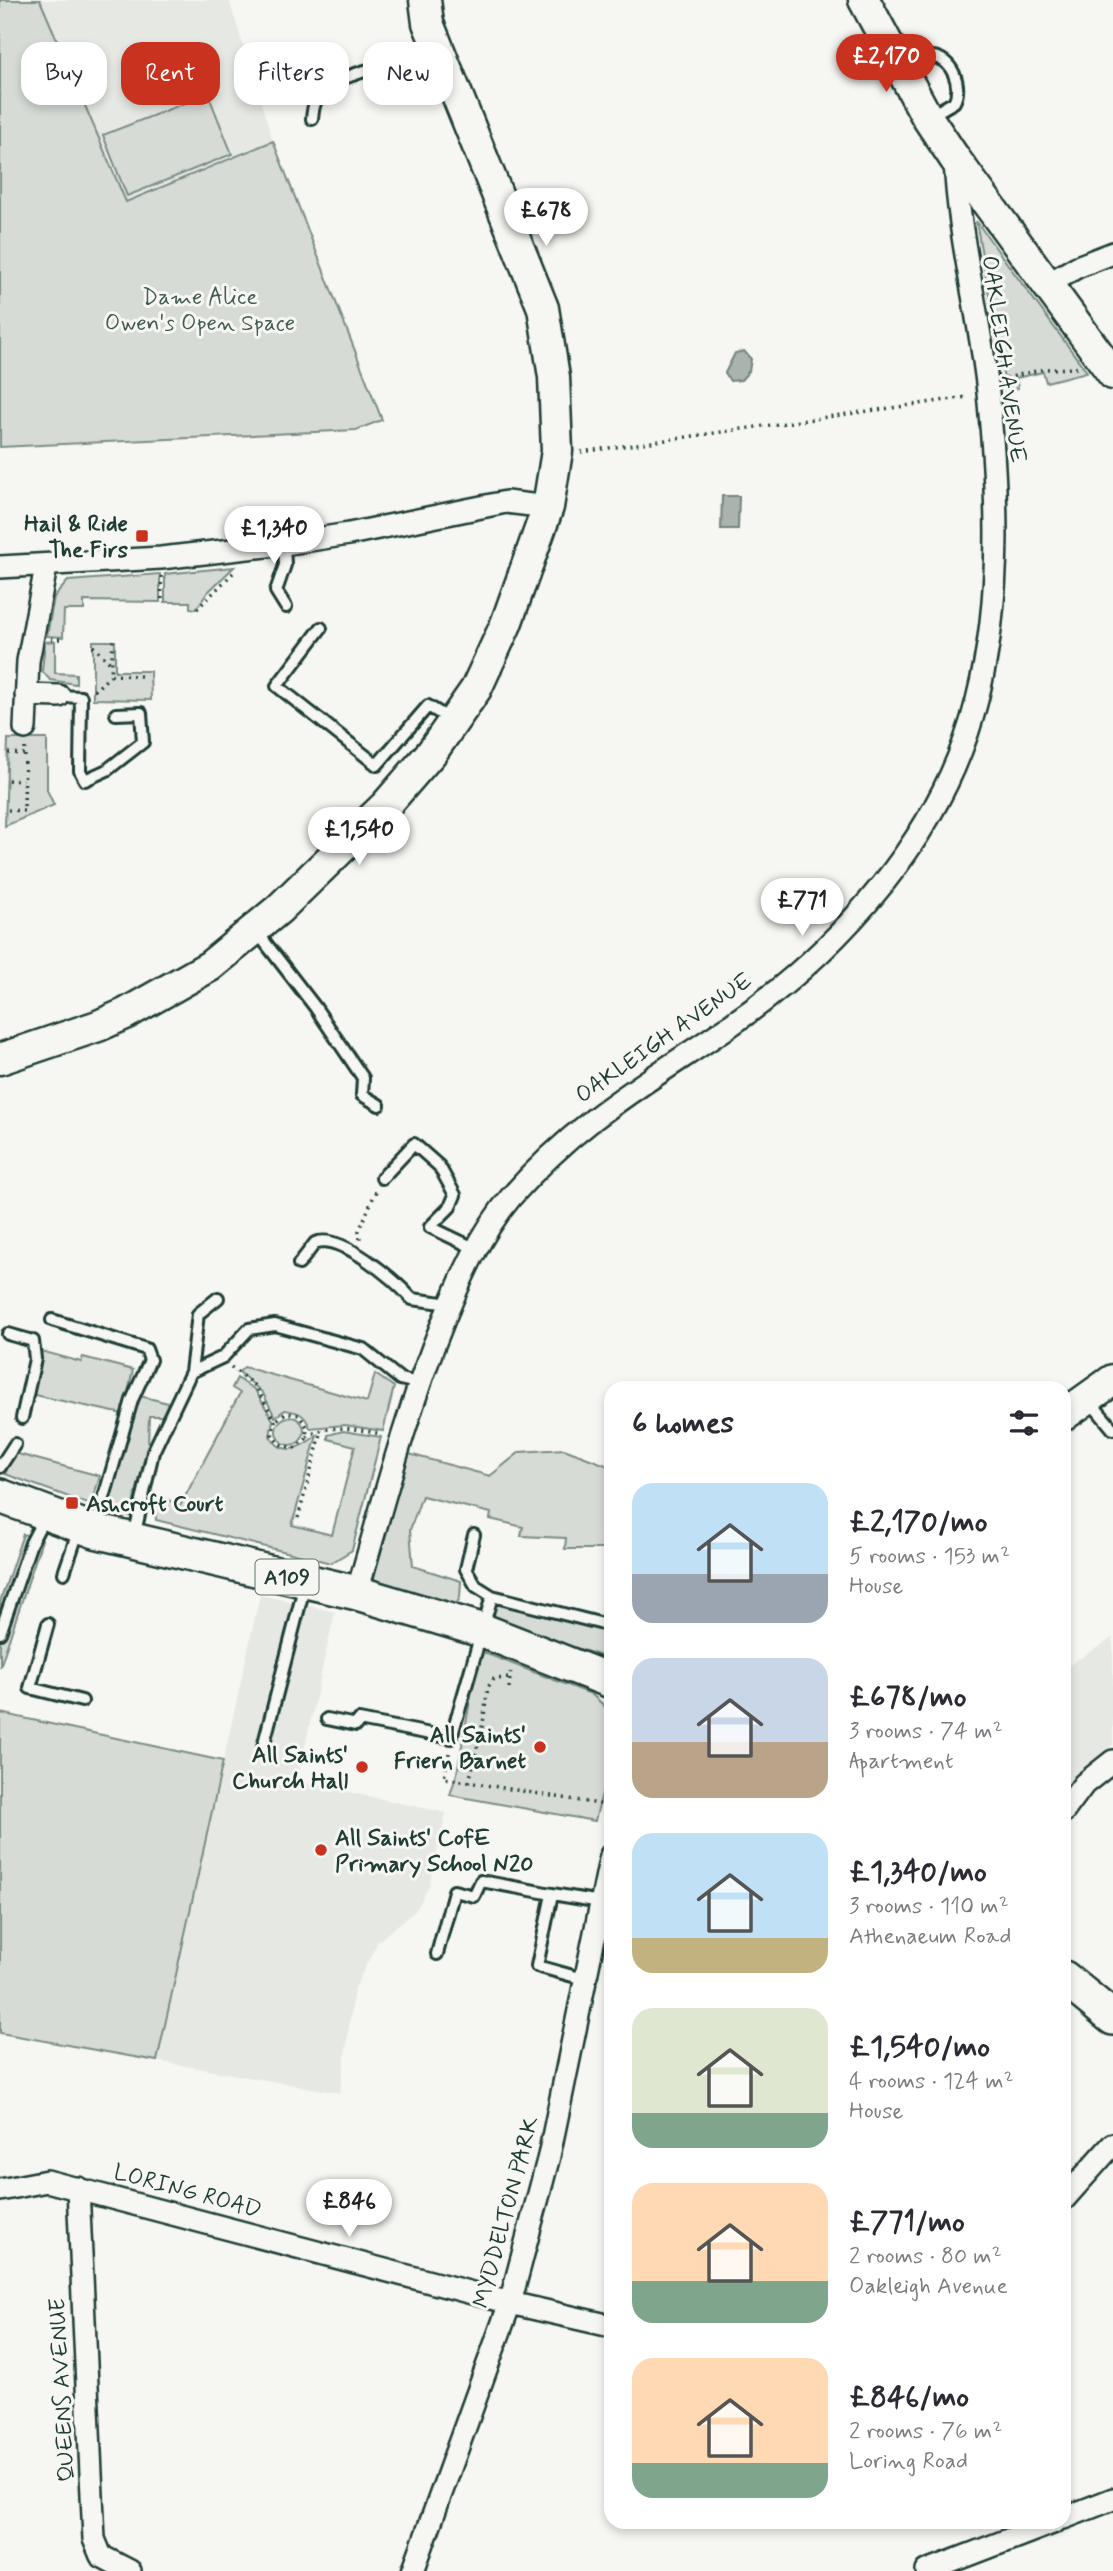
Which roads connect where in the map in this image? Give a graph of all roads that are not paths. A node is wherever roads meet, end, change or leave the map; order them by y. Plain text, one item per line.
1 (425, 0) edge
2 (864, 0) edge
3 (436, 42) edge
4 (901, 67) junction
5 (363, 75) edge
6 (453, 85) edge
7 (927, 117) junction
8 (312, 119) dead end
9 (955, 159) junction
10 (1113, 253) edge
11 (1046, 285) junction
12 (1111, 371) edge
13 (548, 507) junction
14 (284, 544) junction
15 (0, 567) edge
16 (46, 567) junction
17 (286, 607) dead end
18 (321, 628) dead end
19 (26, 695) junction
20 (59, 696) joint
21 (116, 714) dead end
22 (454, 721) junction
23 (25, 728) road end
24 (255, 930) junction
25 (0, 1059) edge
26 (379, 1105) dead end
27 (382, 1178) road end
28 (476, 1249) junction
29 (299, 1264) dead end
30 (218, 1298) dead end
31 (450, 1304) junction
32 (52, 1320) dead end
33 (8, 1335) dead end
34 (191, 1372) junction
35 (1113, 1380) edge
36 (418, 1383) junction
37 (1076, 1407) edge
38 (22, 1418) dead end
39 (1113, 1429) edge
40 (15, 1444) dead end
41 (0, 1466) edge
42 (0, 1496) edge
43 (46, 1514) junction
44 (88, 1528) junction
45 (474, 1535) dead end
46 (133, 1541) junction
47 (64, 1573) dead end
48 (306, 1581) junction
49 (357, 1593) junction
50 (492, 1596) junction
51 (48, 1624) dead end
52 (604, 1624) edge
53 (481, 1630) junction
54 (0, 1633) edge
55 (604, 1678) edge
56 (82, 1701) dead end
57 (327, 1719) dead end
58 (263, 1747) dead end
59 (1113, 1761) edge
60 (1071, 1802) edge
61 (604, 1888) edge
62 (552, 1894) junction
63 (601, 1902) junction
64 (437, 1954) dead end
65 (587, 1980) junction
66 (1071, 1984) edge
67 (1113, 2018) edge
68 (1113, 2144) edge
69 (78, 2188) junction
70 (0, 2190) edge
71 (1071, 2191) edge
72 (510, 2303) junction
73 (604, 2324) edge
74 (1113, 2499) edge
75 (1071, 2515) edge
76 (1037, 2529) edge
77 (130, 2571) edge
78 (413, 2571) edge
79 (927, 2571) edge

1 - 3 street
2 - 4 street
4 - 7 street
4 - 7 lane
5 - 8 lane
6 - 13 street
7 - 9 street
9 - 11 street
9 - 28 street, OAKLEIGH AVENUE
10 - 11 street
11 - 12 street
13 - 14 street
13 - 22 street
14 - 16 street
14 - 17 lane
15 - 16 street
16 - 19 street
18 - 22 lane
19 - 20 street
19 - 23 street
20 - 21 lane
22 - 24 street
24 - 25 street
24 - 26 lane
27 - 28 lane
28 - 31 street, OAKLEIGH AVENUE
29 - 31 lane
30 - 34 lane
31 - 36 street, OAKLEIGH AVENUE
32 - 44 lane
33 - 38 lane
34 - 36 lane
34 - 46 lane
35 - 37 street
36 - 49 street, OAKLEIGH AVENUE
37 - 39 lane
40 - 41 lane
42 - 43 main road, A109
43 - 44 main road, A109
43 - 54 lane
44 - 46 main road, A109
44 - 47 lane
45 - 50 lane
46 - 48 main road, A109
48 - 49 main road, A109
48 - 58 lane
49 - 53 main road, A109
50 - 52 lane
50 - 53 lane
51 - 56 lane
53 - 55 main road, A109
53 - 57 lane
59 - 60 street
61 - 63 street, MYDDELTON PARK
62 - 63 lane
62 - 64 lane
62 - 65 lane
63 - 65 street, MYDDELTON PARK
65 - 72 street, MYDDELTON PARK
66 - 67 main road
68 - 71 street
69 - 70 street, LORING ROAD
69 - 72 street, LORING ROAD
69 - 77 street, QUEENS AVENUE
72 - 73 street, LORING ROAD
72 - 78 street, MYDDELTON PARK
74 - 75 street
76 - 79 street

